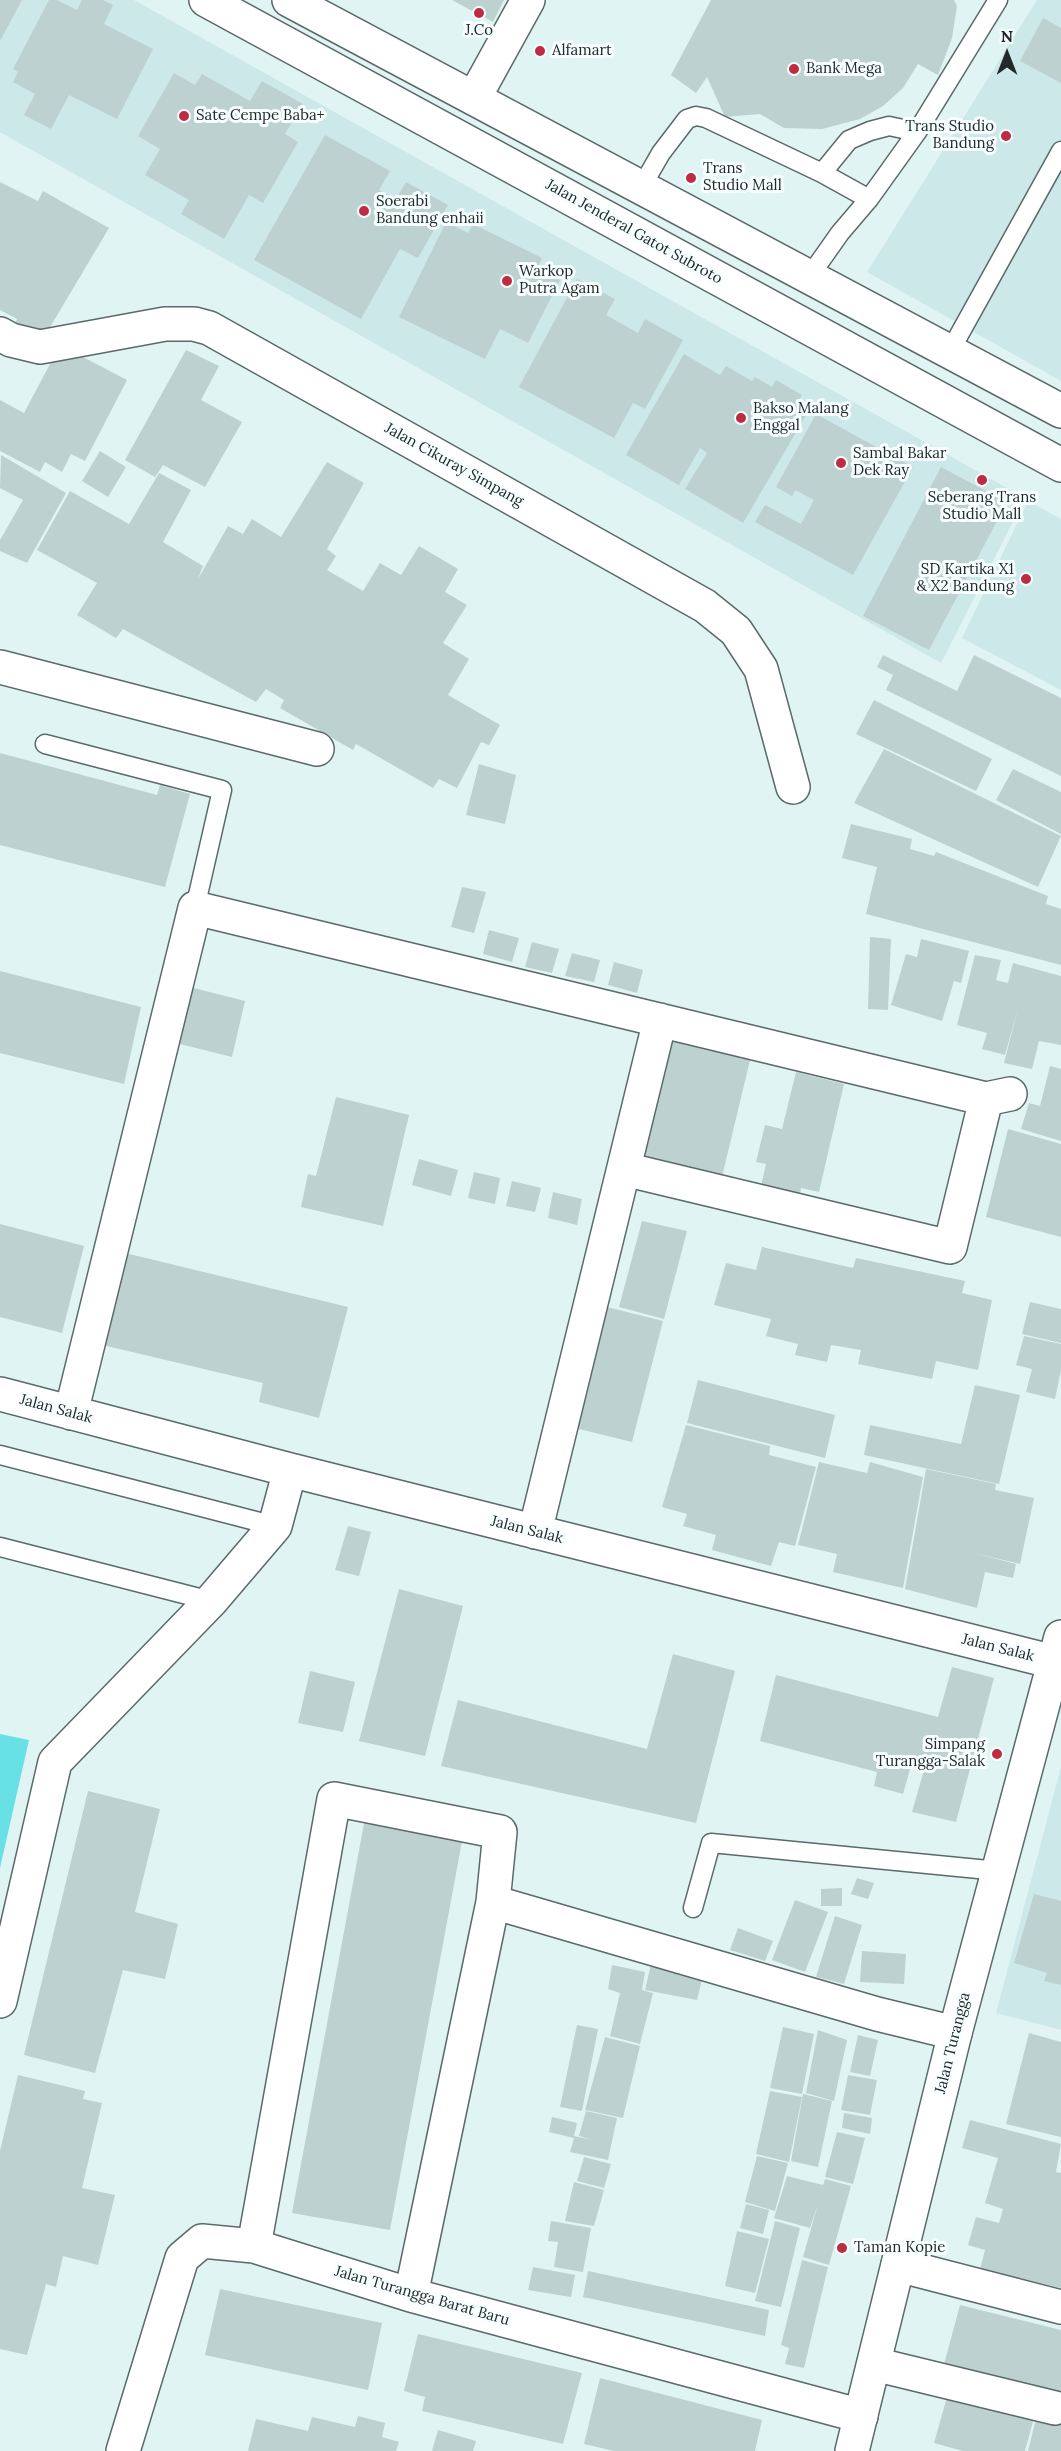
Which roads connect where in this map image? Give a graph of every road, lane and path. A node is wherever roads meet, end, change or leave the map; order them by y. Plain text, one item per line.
1 (206, 0) edge
2 (289, 0) edge
3 (528, 0) edge
4 (998, 0) edge
5 (474, 98) junction
6 (917, 132) junction
7 (1061, 151) edge
8 (822, 173) junction
9 (642, 186) junction
10 (869, 200) junction
11 (809, 277) junction
12 (0, 334) edge
13 (949, 353) junction
14 (1061, 411) edge
15 (1061, 465) edge
16 (0, 667) edge
17 (45, 744) dead end
18 (317, 749) dead end
19 (793, 787) dead end
20 (195, 908) junction
21 (660, 1020) junction
22 (624, 1169) junction
23 (0, 1394) edge
24 (71, 1413) junction
25 (0, 1455) edge
26 (290, 1470) junction
27 (275, 1526) junction
28 (535, 1532) junction
29 (0, 1547) edge
30 (211, 1601) junction
31 (1057, 1650) edge
32 (999, 1871) junction
33 (493, 1902) junction
34 (693, 1908) dead end
35 (0, 2001) edge
36 (955, 2033) junction
37 (254, 2246) junction
38 (898, 2265) junction
39 (411, 2295) junction
40 (1061, 2307) edge
41 (874, 2364) junction
42 (1055, 2408) dead end
43 (861, 2416) junction
44 (123, 2451) edge
45 (852, 2451) edge

1 - 15 street, Jalan Jenderal Gatot Subroto
2 - 5 street
3 - 5 street
4 - 6 lane
5 - 9 street
6 - 8 lane
6 - 10 lane
7 - 13 lane
8 - 9 lane
8 - 10 lane
9 - 11 street
10 - 11 lane
11 - 13 street
12 - 19 street, Jalan Cikuray Simpang
13 - 14 street
16 - 18 street
17 - 20 lane
20 - 21 street
20 - 24 street
21 - 22 street
21 - 22 street
22 - 28 street
23 - 24 street, Jalan Salak
24 - 26 street, Jalan Salak
25 - 27 lane
26 - 27 street
26 - 28 street, Jalan Salak
27 - 30 street
28 - 31 street, Jalan Salak
29 - 30 lane
30 - 35 street
31 - 32 street, Jalan Turangga
32 - 34 lane
32 - 36 street, Jalan Turangga
33 - 36 street
33 - 37 street
33 - 39 street
36 - 38 street, Jalan Turangga
37 - 39 street, Jalan Turangga Barat Baru
37 - 44 street, Jalan Turangga Barat Baru
38 - 40 street
38 - 41 street, Jalan Turangga
39 - 43 street, Jalan Turangga Barat Baru
41 - 42 street
41 - 43 street, Jalan Turangga
43 - 45 street, Jalan Turangga

